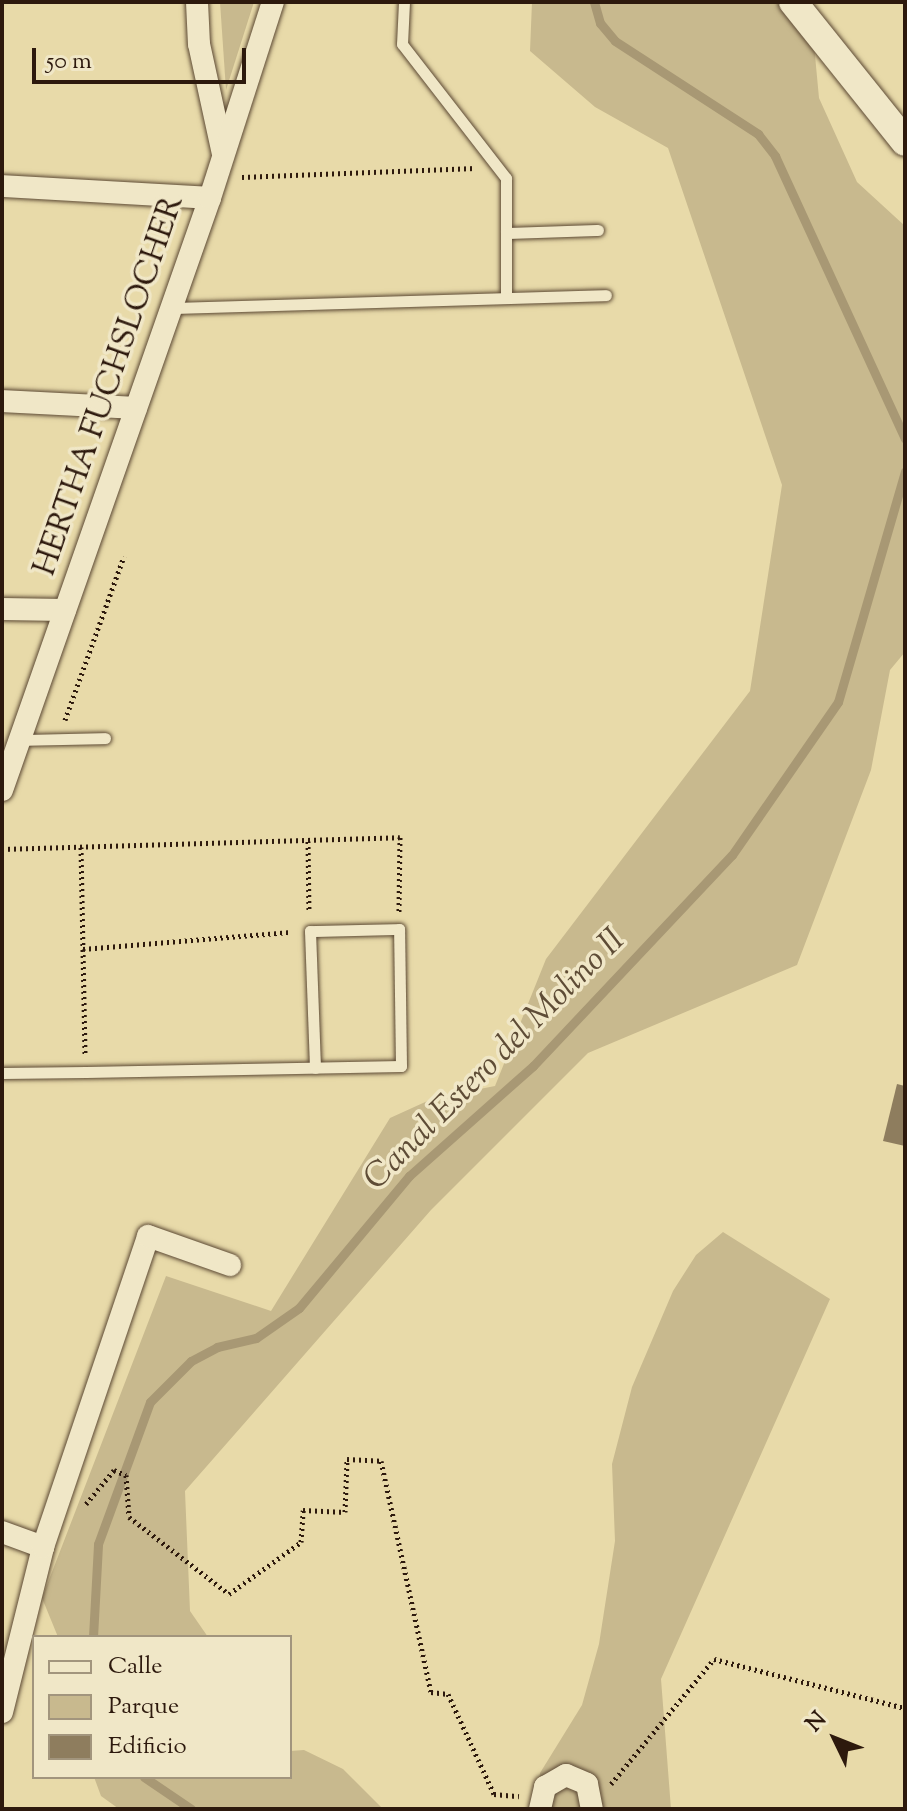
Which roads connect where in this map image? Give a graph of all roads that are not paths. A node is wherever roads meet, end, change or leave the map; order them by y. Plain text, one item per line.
1 (197, 2) edge
2 (273, 2) edge
3 (404, 2) edge
4 (793, 2) edge
5 (905, 142) edge
6 (217, 178) junction
7 (2, 186) edge
8 (598, 230) dead end
9 (506, 233) junction
10 (606, 295) dead end
11 (506, 298) junction
12 (171, 308) junction
13 (2, 401) edge
14 (136, 408) junction
15 (2, 609) edge
16 (65, 610) junction
17 (105, 738) dead end
18 (20, 740) junction
19 (2, 790) edge
20 (315, 1068) junction
21 (2, 1073) edge
22 (230, 1265) dead end
23 (2, 1532) edge
24 (43, 1547) junction
25 (2, 1712) edge
26 (540, 1804) edge
27 (593, 1808) edge

1 - 6 street
2 - 6 street, HERTHA FUCHSLOCHER
3 - 9 lane
4 - 5 street
6 - 7 street
6 - 12 street, HERTHA FUCHSLOCHER
8 - 9 lane
9 - 11 lane
10 - 11 lane
11 - 12 lane
12 - 14 street, HERTHA FUCHSLOCHER
13 - 14 street
14 - 16 street, HERTHA FUCHSLOCHER
15 - 16 street
16 - 18 street, HERTHA FUCHSLOCHER
17 - 18 lane
18 - 19 street, HERTHA FUCHSLOCHER
20 - 20 lane
20 - 21 lane
22 - 24 street
23 - 24 street
24 - 25 street
26 - 27 street

